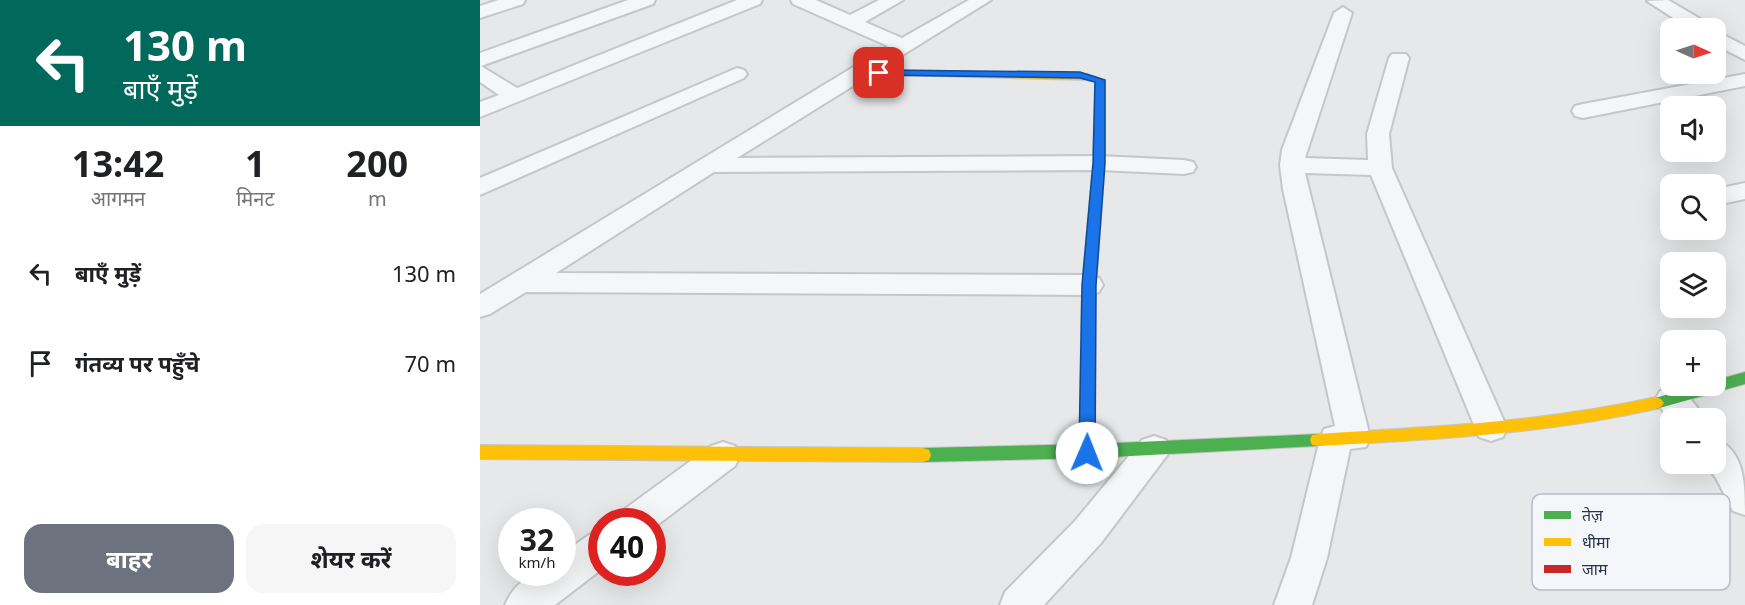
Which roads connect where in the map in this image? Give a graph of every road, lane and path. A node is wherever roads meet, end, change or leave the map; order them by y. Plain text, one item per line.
1 (516, 0) edge
2 (646, 0) edge
3 (753, 0) edge
4 (800, 0) edge
5 (894, 0) edge
6 (982, 0) edge
7 (1656, 1) edge
8 (480, 12) edge
9 (1343, 13) dead end
10 (1685, 18) edge
11 (850, 22) junction
12 (1726, 43) edge
13 (902, 45) junction
14 (1745, 54) edge
15 (1399, 58) dead end
16 (480, 60) edge
17 (480, 72) edge
18 (856, 72) junction
19 (737, 74) dead end
20 (1745, 80) edge
21 (515, 96) junction
22 (480, 110) edge
23 (1583, 111) dead end
24 (1099, 163) junction
25 (706, 165) junction
26 (1292, 165) junction
27 (1184, 167) dead end
28 (1380, 168) junction
29 (480, 188) edge
30 (1745, 191) edge
31 (1726, 195) edge
32 (520, 282) junction
33 (1089, 285) junction
34 (480, 307) edge
35 (1745, 378) edge
36 (1681, 408) edge
37 (1660, 411) edge
38 (1491, 428) junction
39 (1345, 438) junction
40 (1154, 450) junction
41 (480, 453) edge
42 (1087, 453) junction
43 (723, 456) junction
44 (1726, 466) edge
45 (1745, 500) edge
46 (654, 508) edge
47 (588, 557) edge
48 (524, 605) edge
49 (1019, 605) edge
50 (1293, 605) edge

1 - 8 street
2 - 16 street
3 - 21 street
4 - 11 street
5 - 11 street
6 - 13 street
7 - 10 street
9 - 26 street
11 - 13 street
12 - 14 street
13 - 18 street
15 - 28 street
17 - 21 street
18 - 24 street
18 - 25 street
19 - 29 street
20 - 23 street
21 - 22 street
24 - 25 street
24 - 27 street
24 - 33 street
25 - 32 street
26 - 28 street
26 - 39 street
28 - 38 street
30 - 31 street
32 - 33 street
32 - 34 street
33 - 42 street
35 - 36 street
37 - 38 street
38 - 39 street
39 - 40 street
39 - 50 street
40 - 42 street
40 - 49 street
41 - 43 street
42 - 43 street
43 - 46 street
44 - 45 street
47 - 48 street

